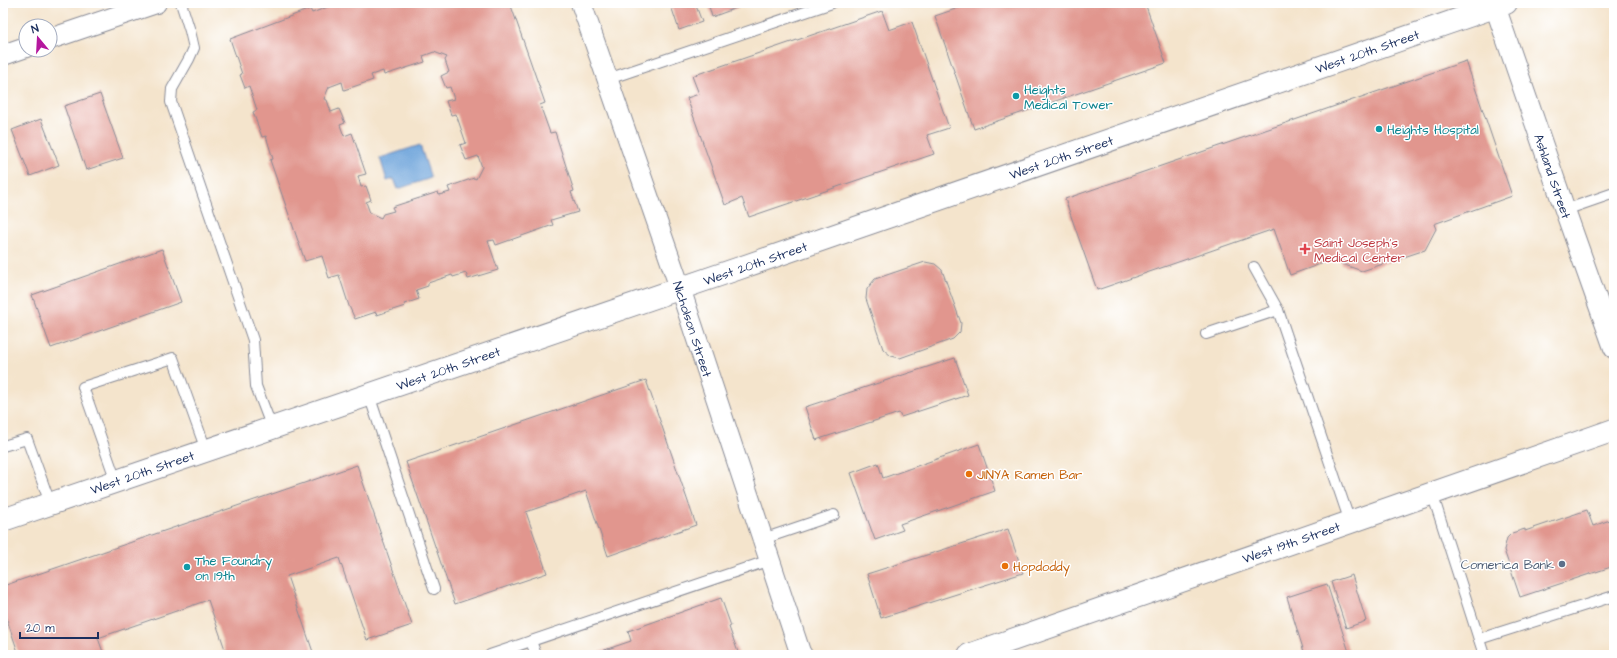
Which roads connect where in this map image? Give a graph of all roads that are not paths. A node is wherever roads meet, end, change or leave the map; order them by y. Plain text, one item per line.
1 (156, 3) edge
2 (181, 3) edge
3 (581, 3) edge
4 (832, 3) edge
5 (1498, 4) edge
6 (58, 36) edge
7 (18, 50) edge
8 (3, 55) edge
9 (608, 79) junction
10 (1614, 194) edge
11 (1565, 210) junction
12 (1254, 267) dead end
13 (680, 288) junction
14 (1278, 310) junction
15 (1206, 334) dead end
16 (1614, 348) edge
17 (369, 395) junction
18 (272, 428) junction
19 (1614, 430) edge
20 (3, 446) edge
21 (206, 450) junction
22 (116, 481) junction
23 (1432, 493) junction
24 (50, 503) junction
25 (834, 515) dead end
26 (3, 520) edge
27 (1350, 522) junction
28 (763, 539) junction
29 (770, 560) junction
30 (434, 589) dead end
31 (1614, 596) edge
32 (1479, 639) junction
33 (531, 641) junction
34 (490, 655) edge
35 (536, 655) edge
36 (802, 655) edge
37 (969, 655) edge
38 (1484, 655) edge

1 - 6 street
2 - 18 lane
3 - 9 street, Nicholson Street
4 - 9 lane
5 - 11 street, Ashland Street
5 - 13 main road, West 20th Street
7 - 8 street
9 - 13 street, Nicholson Street
10 - 11 lane
11 - 16 street, Ashland Street
12 - 14 lane
13 - 17 main road, West 20th Street
13 - 28 street, Nicholson Street
14 - 15 lane
14 - 27 lane
17 - 18 main road, West 20th Street
17 - 30 lane
18 - 21 main road, West 20th Street
19 - 23 main road, West 19th Street
20 - 24 lane
21 - 22 main road, West 20th Street
21 - 22 lane
22 - 24 main road, West 20th Street
23 - 27 main road, West 19th Street
23 - 32 lane
24 - 26 main road, West 20th Street
25 - 28 lane
27 - 37 main road, West 19th Street
28 - 29 street, Nicholson Street
29 - 33 lane
29 - 36 street, Nicholson Street
31 - 32 lane
32 - 38 lane
33 - 34 lane
33 - 35 lane

